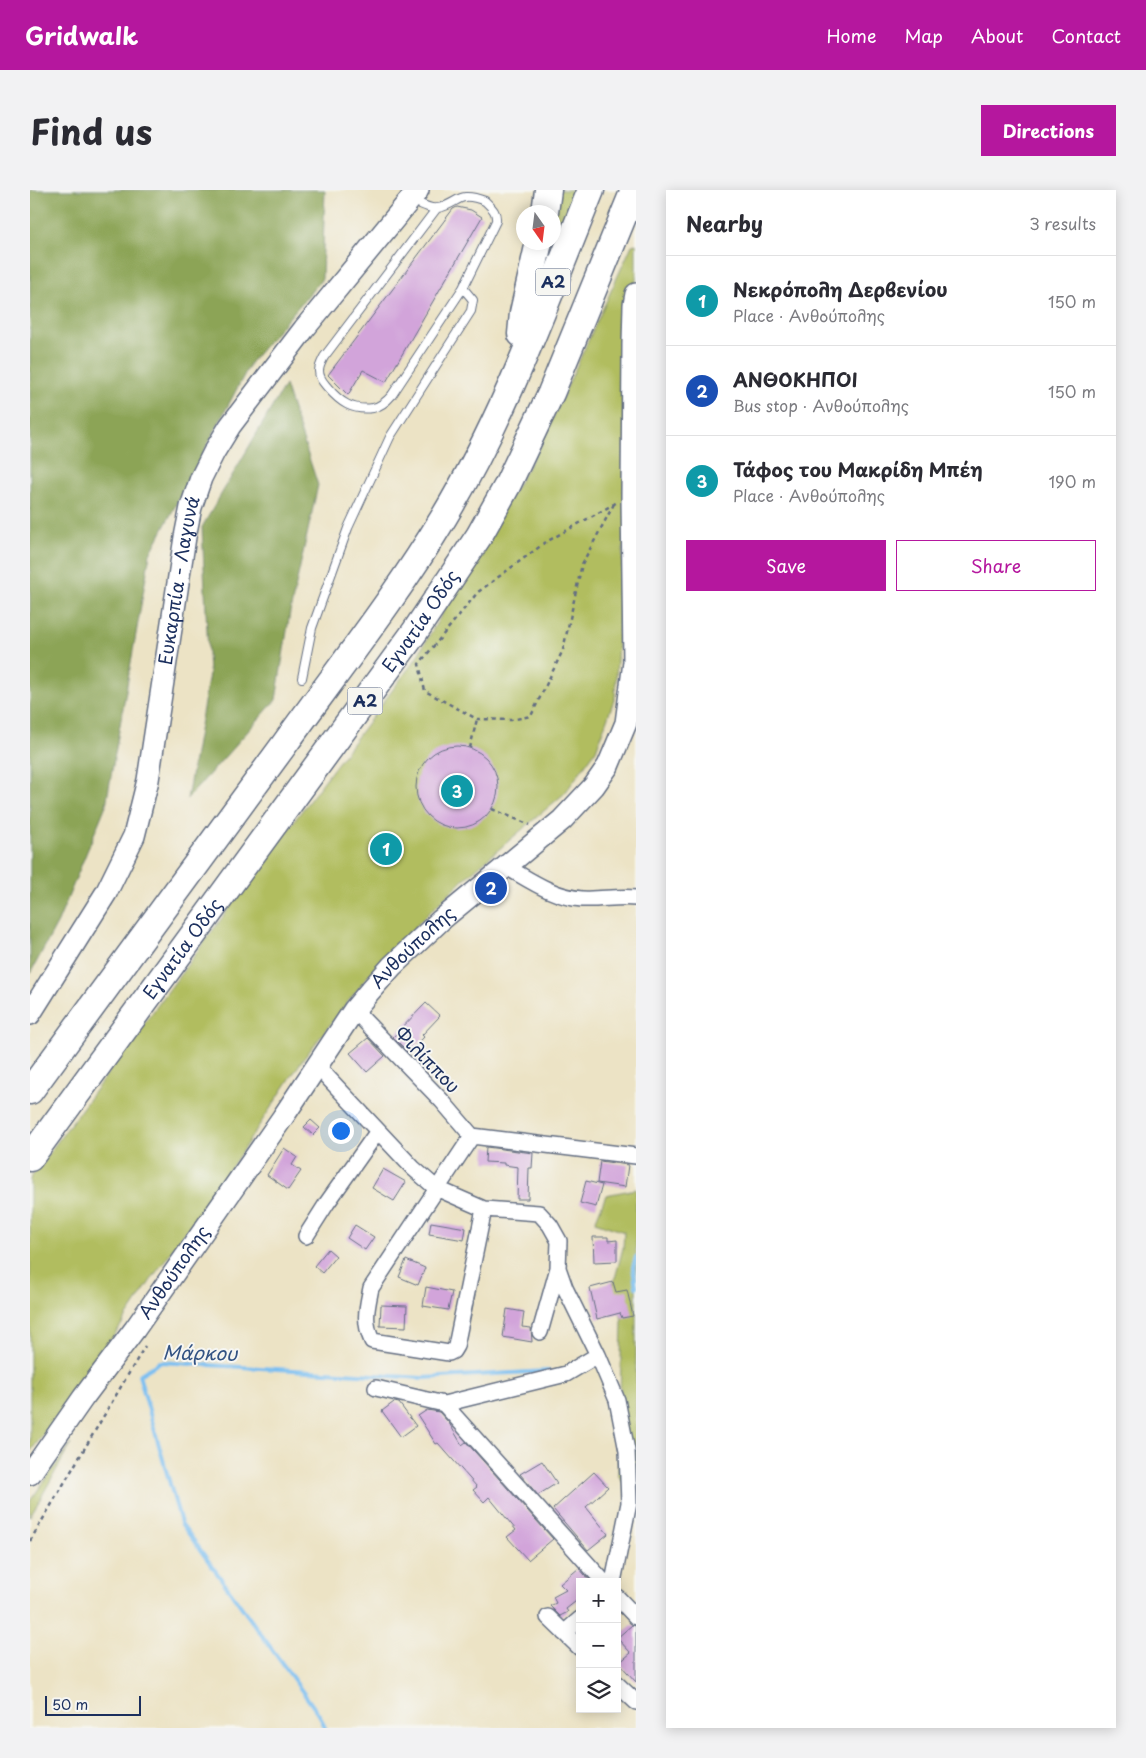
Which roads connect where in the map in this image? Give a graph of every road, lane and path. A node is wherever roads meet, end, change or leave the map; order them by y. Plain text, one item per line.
1 (548, 190) edge
2 (591, 190) edge
3 (634, 190) edge
4 (414, 194) edge
5 (636, 204) edge
6 (546, 205) edge
7 (438, 208) junction
8 (620, 226) junction
9 (537, 250) edge
10 (463, 288) junction
11 (636, 294) edge
12 (516, 374) junction
13 (623, 500) junction
14 (302, 678) dead end
15 (476, 719) junction
16 (470, 748) dead end
17 (492, 809) dead end
18 (548, 833) junction
19 (505, 866) junction
20 (636, 898) edge
21 (354, 1010) junction
22 (30, 1014) edge
23 (318, 1066) junction
24 (30, 1091) edge
25 (378, 1131) junction
26 (472, 1136) junction
27 (636, 1156) edge
28 (30, 1158) edge
29 (436, 1188) junction
30 (484, 1209) junction
31 (306, 1236) dead end
32 (558, 1268) junction
33 (135, 1329) junction
34 (540, 1332) dead end
35 (598, 1355) junction
36 (376, 1388) dead end
37 (444, 1404) junction
38 (30, 1474) edge
39 (30, 1541) edge
40 (600, 1578) edge
41 (614, 1578) edge
42 (621, 1601) edge
43 (548, 1617) dead end
44 (636, 1617) edge
45 (576, 1622) edge
46 (564, 1633) junction
47 (576, 1644) edge
48 (621, 1688) edge
49 (636, 1702) edge

1 - 6 highway
2 - 12 highway, Α2
3 - 8 highway, Εγνατία Οδός / Α2
4 - 7 lane
4 - 22 street, Ευκαρπία - Λαγυνά
5 - 8 highway
7 - 10 lane
7 - 10 lane
8 - 28 highway, Εγνατία Οδός / Α2
9 - 12 highway
10 - 14 lane
11 - 13 street, Ανθούπολης
12 - 24 highway, Α2
13 - 15 path
13 - 15 path
13 - 18 street, Ανθούπολης
15 - 16 path
17 - 18 path
18 - 19 street, Ανθούπολης
19 - 20 street
19 - 21 street, Ανθούπολης
21 - 23 street, Ανθούπολης
21 - 26 street, Φιλίππου
23 - 25 street
23 - 33 street, Ανθούπολης
25 - 29 street
25 - 31 street
26 - 27 street
26 - 29 street
29 - 30 street
29 - 30 street
30 - 32 street
32 - 34 street
32 - 35 street
33 - 38 street, Ανθούπολης
33 - 39 path
35 - 37 street
35 - 41 street
36 - 37 street
37 - 40 street
42 - 44 street
43 - 46 street
45 - 46 street
46 - 47 street
48 - 49 street

